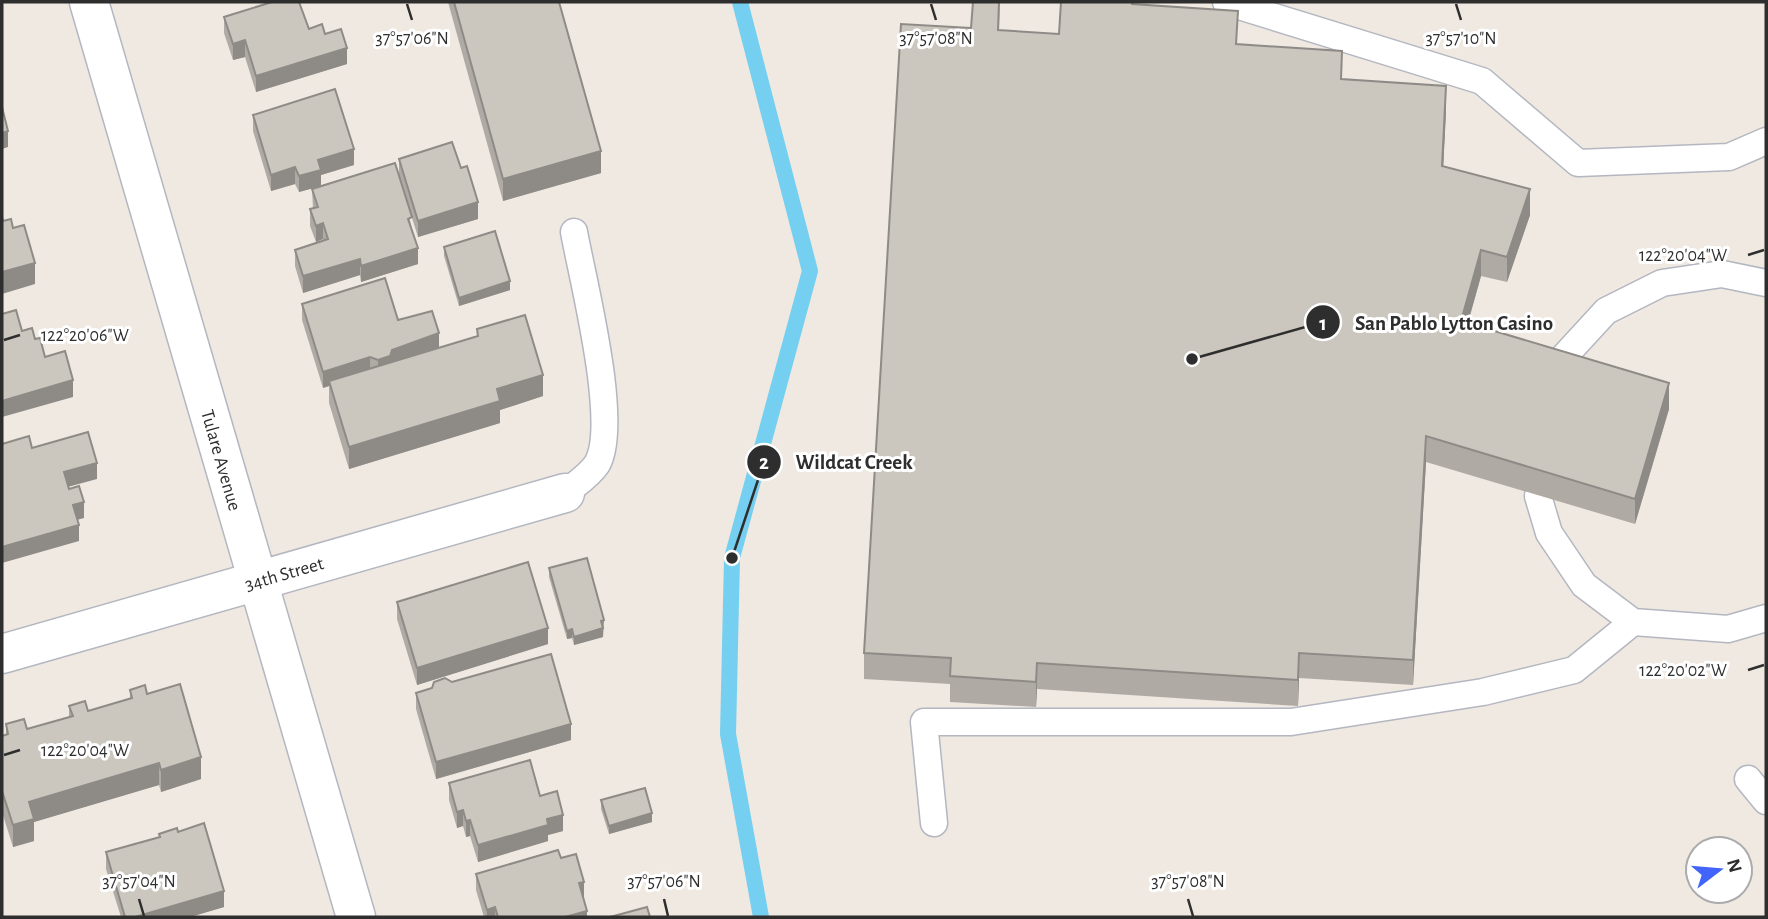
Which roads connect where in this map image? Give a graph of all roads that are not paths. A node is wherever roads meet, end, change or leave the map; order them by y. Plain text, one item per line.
1 (89, 2) edge
2 (1226, 2) edge
3 (1766, 141) edge
4 (574, 232) dead end
5 (1766, 283) edge
6 (1549, 373) edge
7 (565, 493) joint
8 (1538, 496) edge
9 (257, 581) junction
10 (1766, 618) edge
11 (1633, 622) junction
12 (2, 654) edge
13 (1748, 779) dead end
14 (1766, 801) edge
15 (934, 823) dead end
16 (356, 917) edge

1 - 9 street, Tulare Avenue
2 - 3 lane
4 - 7 lane
5 - 6 lane
7 - 9 street, 34th Street
8 - 11 lane
9 - 12 street, 34th Street
9 - 16 street, Tulare Avenue
10 - 11 lane
11 - 15 lane
13 - 14 lane

